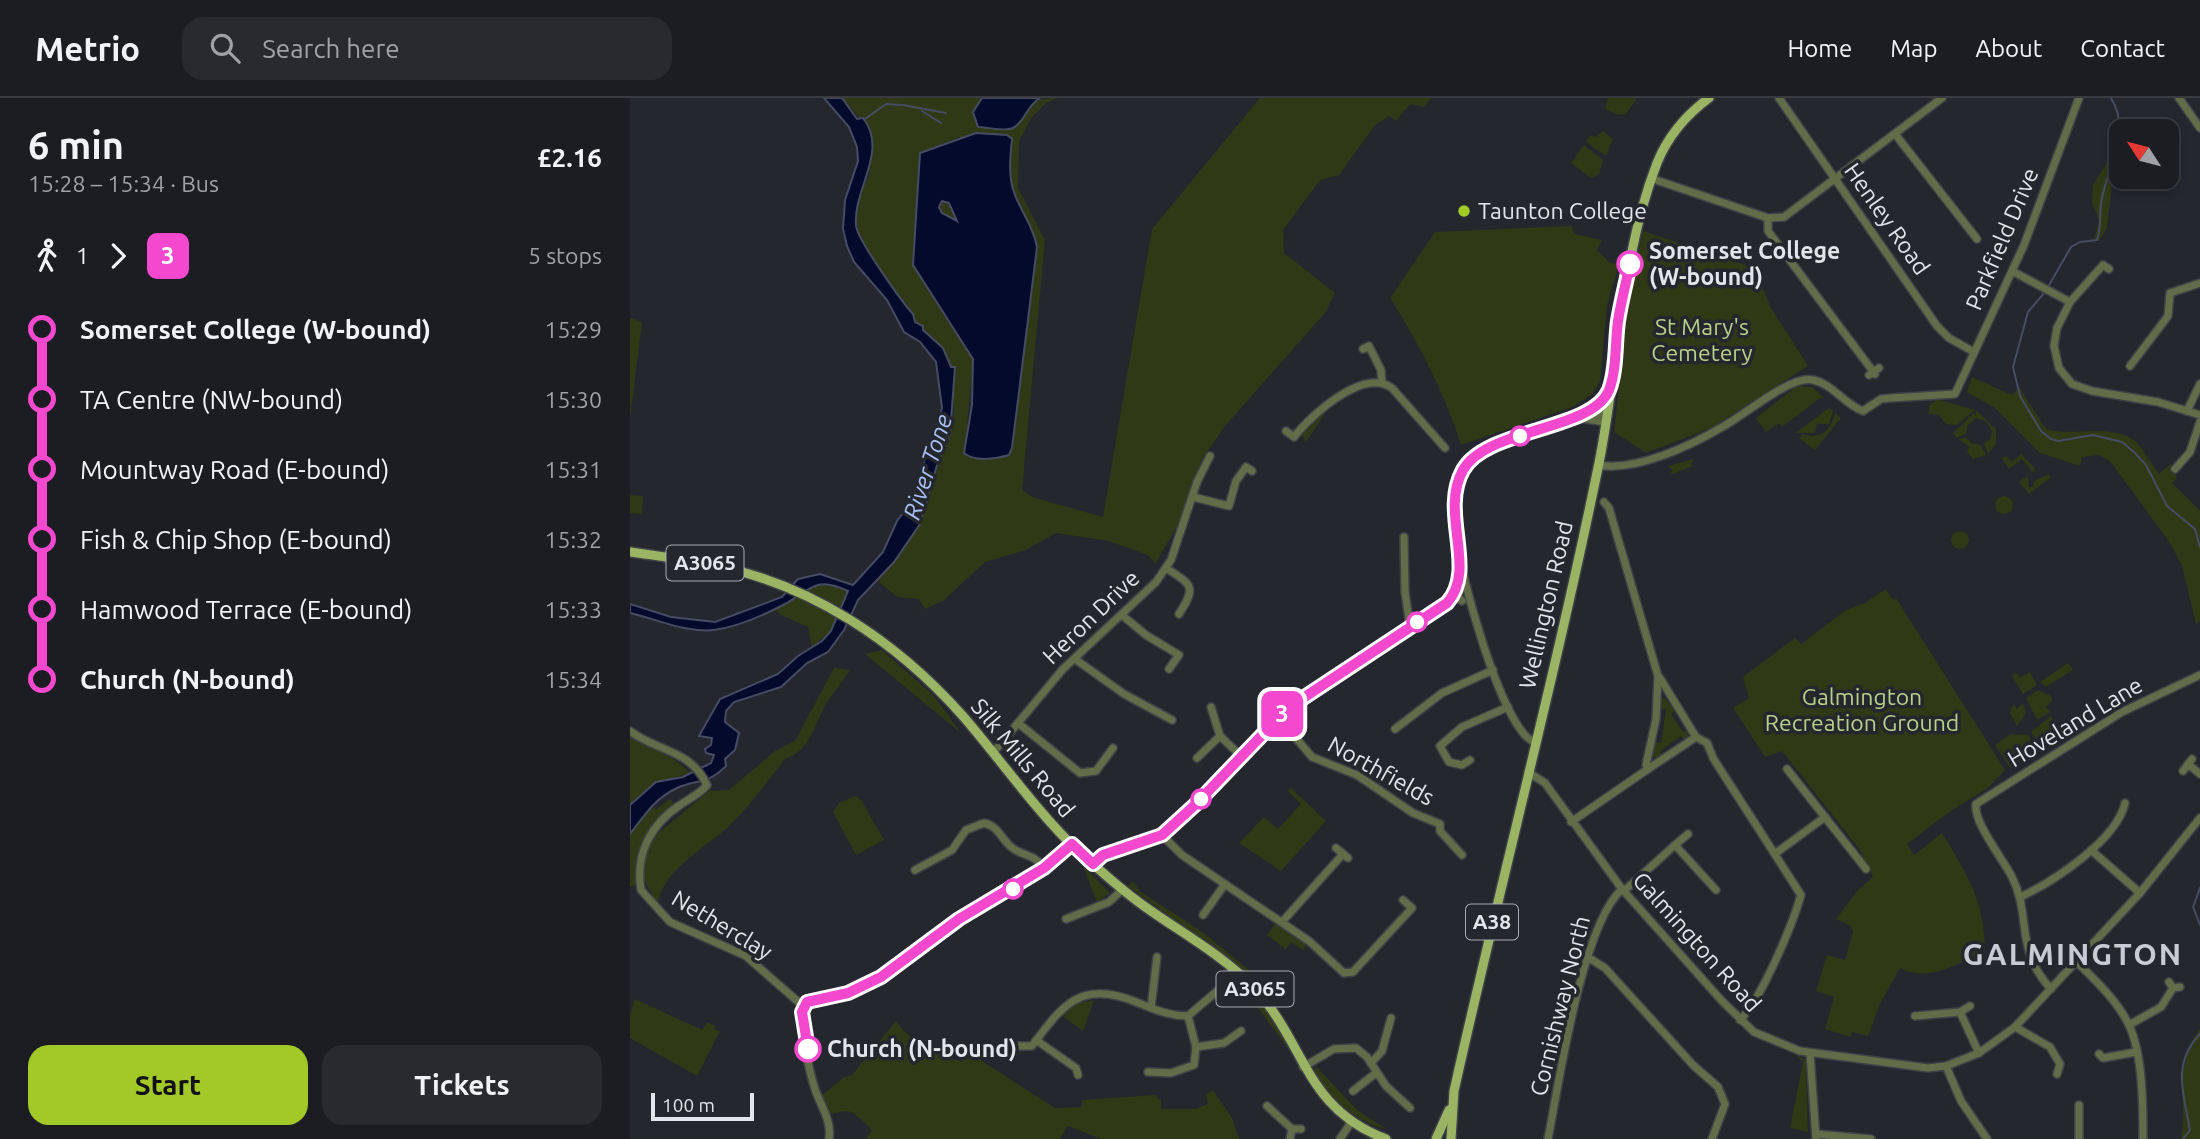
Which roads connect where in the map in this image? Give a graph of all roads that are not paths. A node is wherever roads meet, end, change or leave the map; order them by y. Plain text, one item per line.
1 (1709, 98) edge
2 (1779, 98) edge
3 (1941, 98) edge
4 (2079, 98) edge
5 (2181, 98) edge
6 (2200, 128) edge
7 (1895, 134) junction
8 (1835, 178) junction
9 (1653, 179) junction
10 (1768, 218) junction
11 (1979, 241) dead end
12 (2109, 269) dead end
13 (2012, 271) junction
14 (2200, 283) edge
15 (2070, 302) junction
16 (1363, 349) dead end
17 (1974, 352) junction
18 (2130, 366) dead end
19 (1874, 372) dead end
20 (1382, 383) junction
21 (2200, 384) edge
22 (1609, 390) junction
23 (2187, 411) junction
24 (1585, 412) junction
25 (2200, 415) edge
26 (1573, 417) junction
27 (1606, 418) junction
28 (2200, 422) edge
29 (1286, 431) dead end
30 (1445, 448) dead end
31 (1210, 456) dead end
32 (1598, 465) junction
33 (1246, 467) dead end
34 (2176, 470) dead end
35 (1193, 496) junction
36 (1604, 502) dead end
37 (1405, 537) dead end
38 (630, 552) edge
39 (1166, 568) junction
40 (1462, 601) dead end
41 (1179, 614) dead end
42 (1122, 616) junction
43 (1410, 626) junction
44 (1179, 643) dead end
45 (1173, 652) junction
46 (1075, 659) junction
47 (1169, 669) dead end
48 (1493, 670) junction
49 (2200, 675) edge
50 (1658, 676) junction
51 (1211, 707) dead end
52 (1508, 707) junction
53 (1278, 717) junction
54 (1172, 720) dead end
55 (1018, 723) junction
56 (1395, 729) dead end
57 (630, 731) edge
58 (1220, 736) junction
59 (1696, 737) junction
60 (1430, 739) dead end
61 (1535, 742) junction
62 (1440, 746) junction
63 (1113, 748) dead end
64 (993, 753) junction
65 (1241, 756) junction
66 (1197, 758) dead end
67 (1470, 760) dead end
68 (1730, 765) dead end
69 (2188, 765) dead end
70 (1648, 769) junction
71 (1722, 769) junction
72 (1787, 769) dead end
73 (1528, 772) junction
74 (2200, 774) edge
75 (2125, 803) dead end
76 (1825, 817) junction
77 (2200, 818) edge
78 (1571, 822) junction
79 (1688, 834) dead end
80 (1162, 835) junction
81 (1072, 844) junction
82 (1675, 845) junction
83 (2091, 850) junction
84 (1342, 853) dead end
85 (1776, 853) junction
86 (925, 855) dead end
87 (1462, 855) dead end
88 (929, 863) junction
89 (1093, 864) junction
90 (1860, 866) dead end
91 (1044, 868) junction
92 (915, 870) dead end
93 (1225, 884) junction
94 (1123, 889) junction
95 (1623, 890) junction
96 (1716, 890) dead end
97 (2140, 893) junction
98 (2020, 897) junction
99 (1403, 900) dead end
100 (1412, 908) junction
101 (1419, 914) dead end
102 (1203, 915) dead end
103 (1066, 919) dead end
104 (1282, 922) junction
105 (1157, 957) dead end
106 (1589, 958) junction
107 (2076, 961) junction
108 (1146, 967) dead end
109 (1156, 968) junction
110 (1238, 973) junction
111 (2174, 986) dead end
112 (2051, 989) junction
113 (803, 1006) junction
114 (1970, 1006) dead end
115 (1152, 1008) junction
116 (1960, 1012) junction
117 (1920, 1013) dead end
118 (1188, 1016) junction
119 (1740, 1020) junction
120 (1388, 1023) dead end
121 (2129, 1025) junction
122 (2014, 1027) junction
123 (1228, 1029) dead end
124 (1241, 1031) dead end
125 (1233, 1037) junction
126 (1036, 1040) junction
127 (1007, 1046) dead end
128 (1196, 1047) junction
129 (2136, 1052) junction
130 (1810, 1053) junction
131 (1979, 1053) junction
132 (2101, 1059) dead end
133 (1371, 1063) junction
134 (1194, 1065) junction
135 (1946, 1066) junction
136 (1303, 1067) junction
137 (1078, 1068) dead end
138 (1148, 1072) dead end
139 (1376, 1073) junction
140 (2057, 1074) dead end
141 (1198, 1075) dead end
142 (1359, 1089) dead end
143 (1410, 1095) dead end
144 (1452, 1102) junction
145 (1267, 1106) dead end
146 (2077, 1110) dead end
147 (1352, 1121) junction
148 (1292, 1129) junction
149 (1301, 1129) dead end
150 (1816, 1137) edge
151 (829, 1139) edge
152 (1290, 1139) edge
153 (1339, 1139) edge
154 (1386, 1139) edge
155 (1436, 1139) edge
156 (1451, 1139) edge
157 (1548, 1139) edge
158 (1712, 1139) edge
159 (1871, 1139) edge
160 (1987, 1139) edge
161 (2080, 1139) edge
162 (2143, 1139) edge

1 - 9 main road, A38
2 - 8 street, Henley Road
3 - 7 street
4 - 13 street, Parkfield Drive
5 - 6 street
7 - 8 street
7 - 11 street
8 - 10 street
8 - 17 street, Henley Road
9 - 10 street
9 - 22 main road, A38
10 - 19 street
12 - 15 street
13 - 15 street
13 - 17 street, Parkfield Drive
14 - 18 street
15 - 23 street
16 - 20 street
17 - 32 street, Parkfield Drive
20 - 29 street
20 - 30 street
21 - 23 street
22 - 24 street
22 - 27 main road, A38
23 - 25 street
24 - 26 street
24 - 27 street
26 - 27 street
26 - 48 street
27 - 32 main road, A38
28 - 34 street
31 - 35 street, Heron Drive
32 - 61 main road, Wellington Road / A38
33 - 35 street
35 - 39 street, Heron Drive
36 - 50 street
37 - 43 street
38 - 64 main road, Silk Mills Road / A3065
39 - 41 street
39 - 42 street, Heron Drive
40 - 43 street
42 - 45 street
42 - 46 street, Heron Drive
43 - 53 street
44 - 45 street
45 - 47 street
46 - 54 street
46 - 55 street, Heron Drive
48 - 52 street
48 - 56 street
49 - 98 street, Hoveland Lane
50 - 59 street
50 - 70 street
51 - 58 street
52 - 61 street
52 - 62 street
53 - 65 street
53 - 87 street, Northfields
55 - 63 street
55 - 64 street, Heron Drive
57 - 113 street, Netherclay
58 - 65 street
58 - 66 street
59 - 70 street
59 - 71 street
60 - 62 street
61 - 73 main road, A38
62 - 67 street
64 - 81 main road, Silk Mills Road / A3065
65 - 80 street
68 - 71 street
69 - 74 street
70 - 78 street
71 - 85 street
72 - 76 street
73 - 78 street, Galmington Road
73 - 144 main road, A38
75 - 83 street
76 - 85 street
76 - 90 street
77 - 97 street, Galmington Road
78 - 95 street, Galmington Road
79 - 82 street, Cornishway North
80 - 89 street
80 - 93 street
81 - 89 main road, Silk Mills Road / A3065
81 - 91 street
82 - 95 street, Cornishway North
82 - 96 street
83 - 97 street
83 - 98 street
84 - 104 street
85 - 119 street
86 - 88 street
88 - 91 street
88 - 92 street
89 - 94 main road, Silk Mills Road / A3065
91 - 113 street
93 - 102 street
93 - 104 street
94 - 103 street
94 - 110 main road, Silk Mills Road / A3065
95 - 106 street, Cornishway North
95 - 119 street, Galmington Road
97 - 107 street, Galmington Road
98 - 112 street
99 - 100 street
100 - 101 street
100 - 104 street
105 - 109 street
106 - 157 street, Cornishway North
106 - 158 street
107 - 112 street, Galmington Road
107 - 121 street
108 - 109 street
109 - 115 street
110 - 118 street
110 - 136 main road, Silk Mills Road / A3065
111 - 121 street
112 - 122 street, Galmington Road
113 - 151 street
114 - 116 street
115 - 118 street
115 - 126 street
116 - 117 street
116 - 131 street
118 - 128 street
119 - 130 street, Galmington Road
120 - 133 street
121 - 129 street
122 - 131 street, Galmington Road
122 - 140 street
123 - 125 street
124 - 125 street
125 - 128 street
126 - 127 street
126 - 137 street
128 - 134 street
129 - 132 street
129 - 162 street
130 - 135 street, Galmington Road
130 - 150 street
131 - 135 street, Galmington Road
133 - 136 street
133 - 139 street
134 - 138 street
134 - 141 street
135 - 160 street
136 - 147 main road, Silk Mills Road / A3065
139 - 142 street
139 - 143 street
144 - 155 main road, A38
144 - 156 main road, A38
145 - 148 street
146 - 161 street
147 - 153 street
147 - 154 main road, Silk Mills Road / A3065
148 - 149 street
148 - 152 street
150 - 159 street

